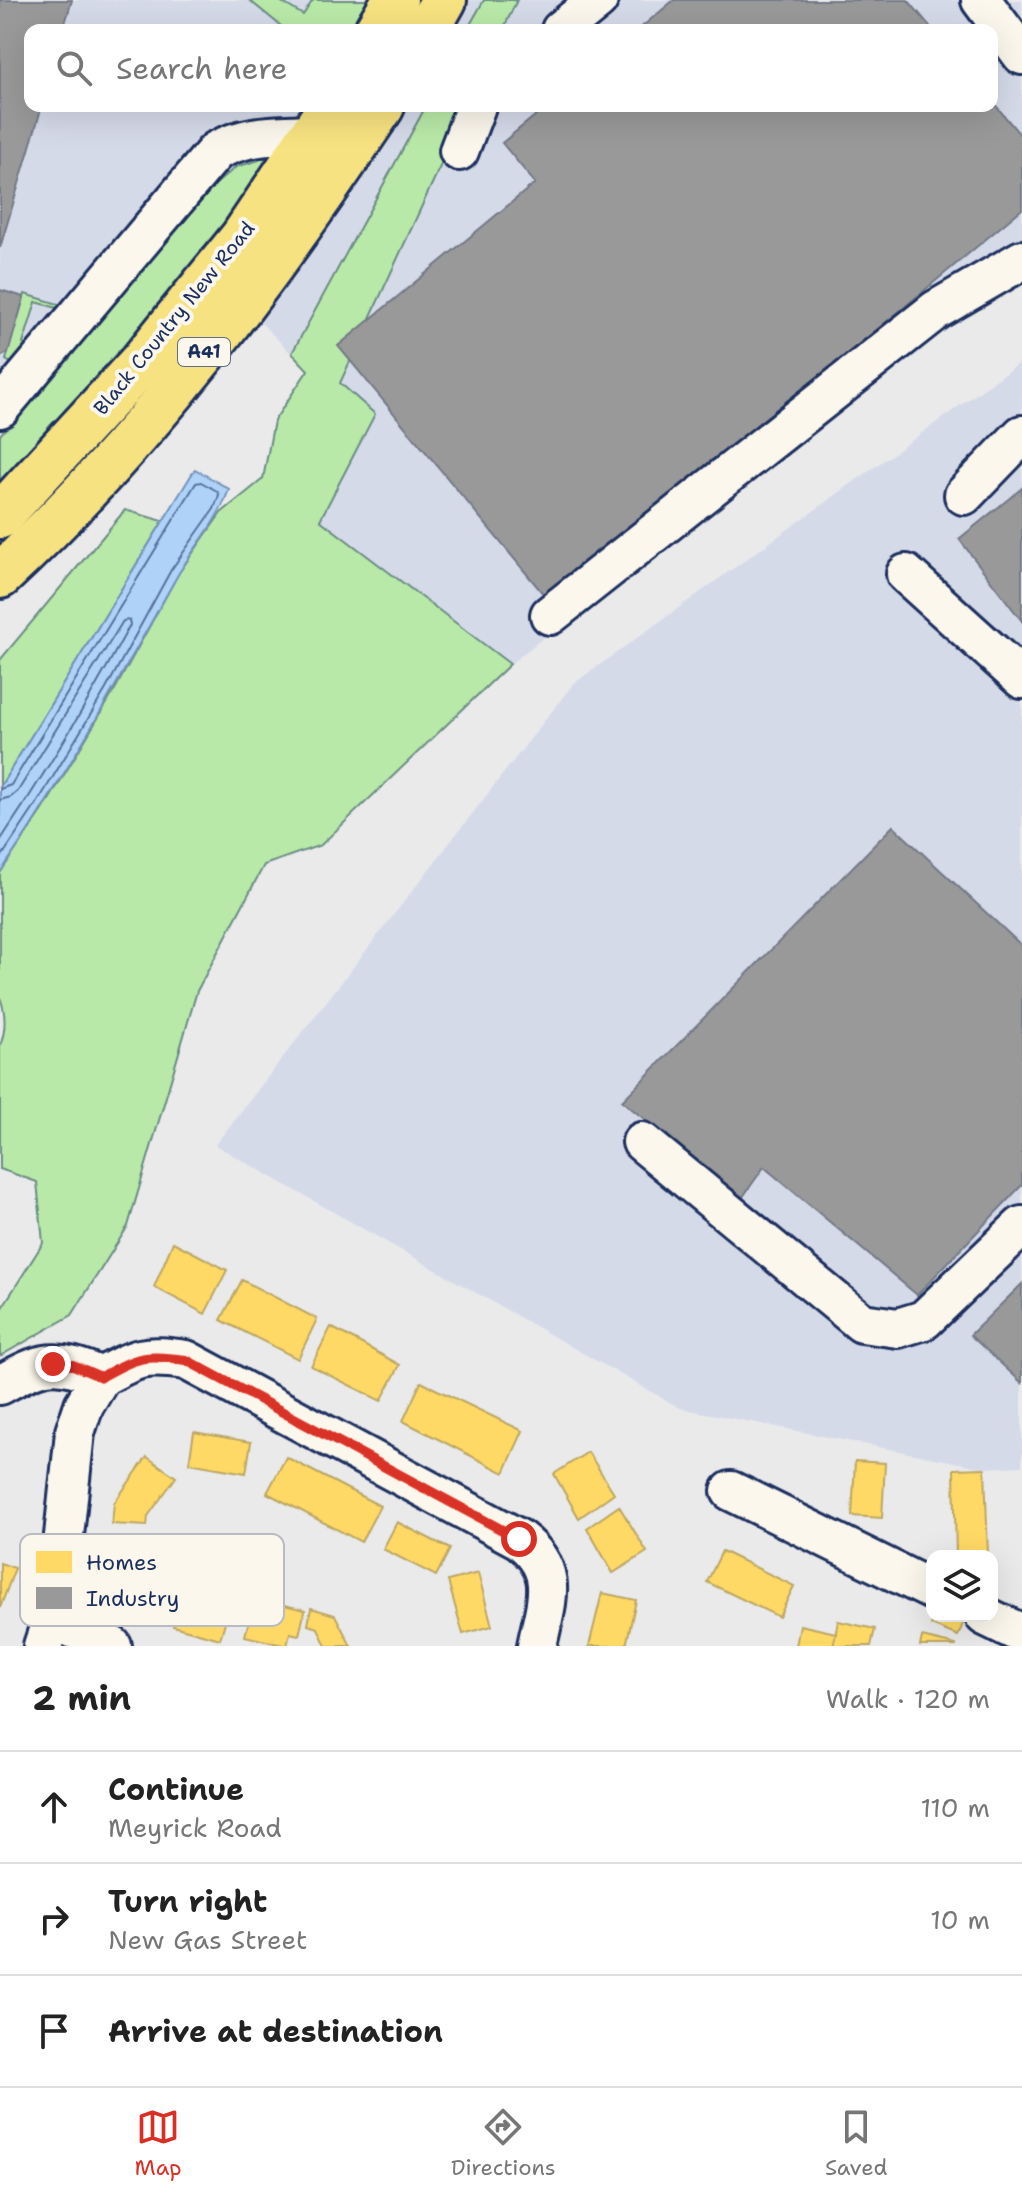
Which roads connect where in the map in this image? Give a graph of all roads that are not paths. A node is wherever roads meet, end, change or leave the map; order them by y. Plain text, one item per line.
1 (395, 0) edge
2 (444, 0) edge
3 (598, 0) edge
4 (994, 5) edge
5 (559, 19) edge
6 (381, 24) edge
7 (430, 24) edge
8 (1022, 55) edge
9 (378, 112) edge
10 (474, 112) edge
11 (322, 120) edge
12 (459, 151) dead end
13 (1022, 260) edge
14 (0, 408) edge
15 (1022, 435) edge
16 (964, 495) dead end
17 (0, 516) edge
18 (906, 574) dead end
19 (0, 576) edge
20 (550, 615) dead end
21 (1022, 679) edge
22 (642, 1142) dead end
23 (1022, 1226) edge
24 (101, 1377) junction
25 (0, 1385) edge
26 (731, 1491) dead end
27 (61, 1534) edge
28 (926, 1587) edge
29 (48, 1633) edge
30 (112, 1646) edge
31 (537, 1646) edge

1 - 6 highway
2 - 7 highway
3 - 5 street
4 - 8 street
9 - 19 highway, Black Country New Road / A41
10 - 12 street
11 - 14 street
11 - 17 highway, Black Country New Road / A41
13 - 20 street
15 - 16 street
18 - 21 street
22 - 23 street
24 - 25 street
24 - 27 street
24 - 31 street
26 - 28 street
29 - 30 street

